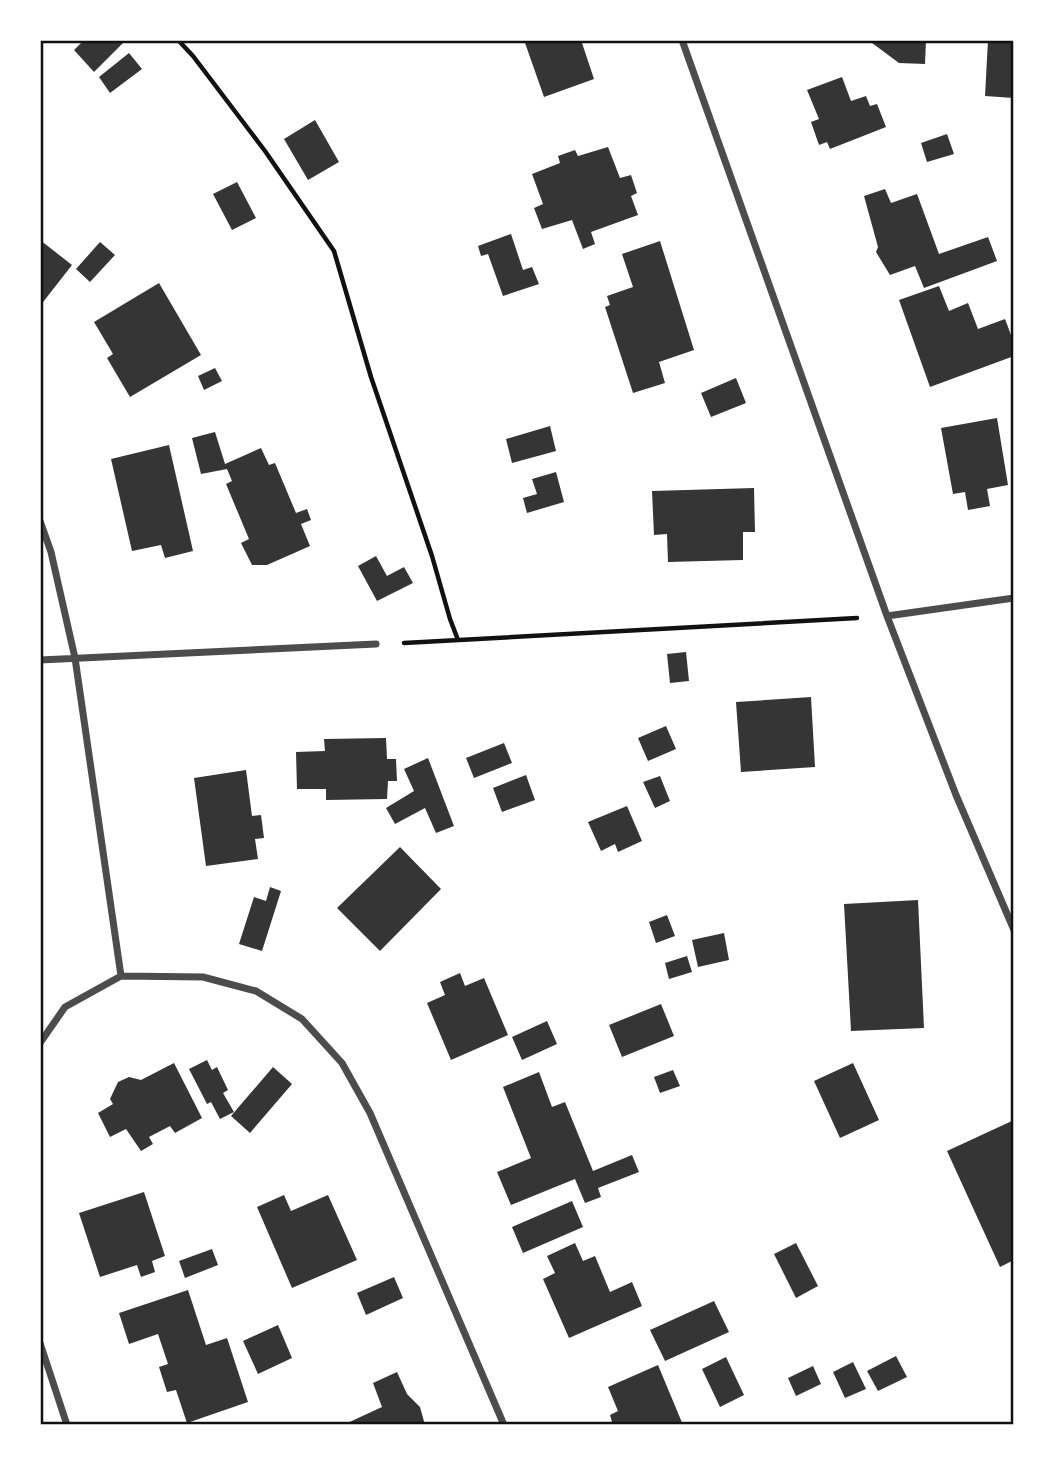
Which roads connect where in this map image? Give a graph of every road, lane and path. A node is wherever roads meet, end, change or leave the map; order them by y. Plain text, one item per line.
1 (178, 40) edge
2 (682, 40) edge
3 (40, 521) edge
4 (1014, 598) edge
5 (887, 616) junction
6 (457, 640) junction
7 (376, 644) joint
8 (75, 658) junction
9 (40, 660) edge
10 (1014, 930) edge
11 (121, 976) junction
12 (40, 1043) edge
13 (40, 1343) edge
14 (67, 1425) edge
15 (504, 1425) edge

1 - 6 path
2 - 5 street
3 - 8 street
4 - 5 street
5 - 6 path
5 - 10 street
6 - 7 path
7 - 8 street
8 - 9 street
8 - 11 street
11 - 12 street
11 - 15 street
13 - 14 street

